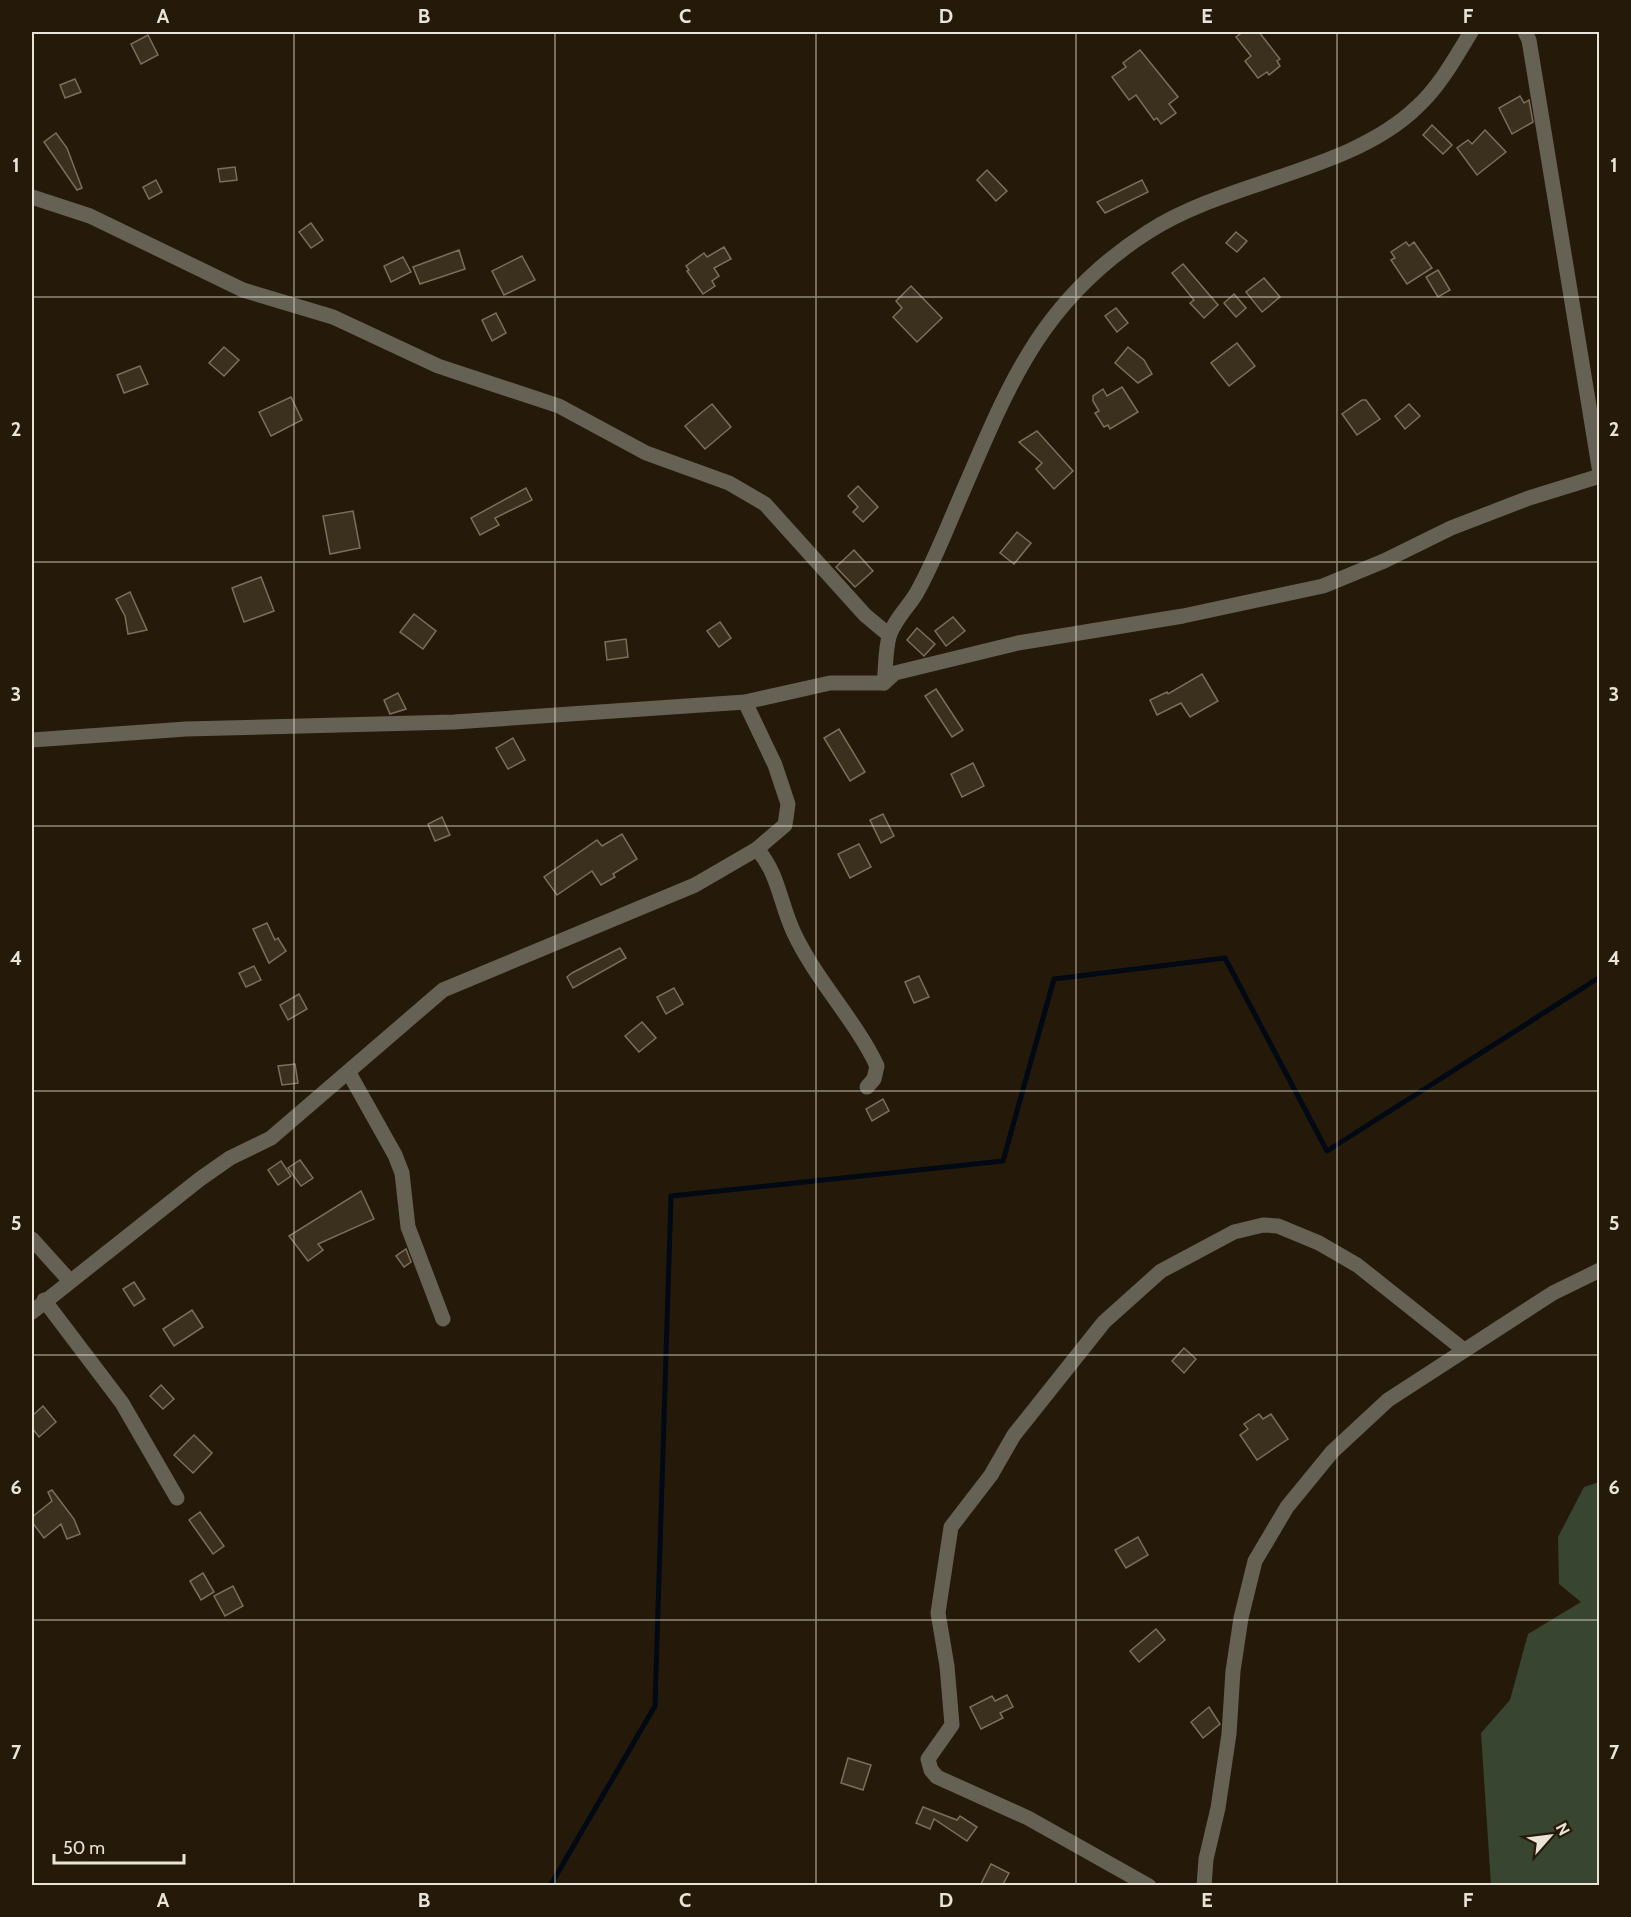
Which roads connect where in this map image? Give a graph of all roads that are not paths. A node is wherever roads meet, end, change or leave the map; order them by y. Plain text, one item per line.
1 (1471, 32) edge
2 (1525, 32) edge
3 (32, 197) edge
4 (1599, 474) edge
5 (889, 635) junction
6 (884, 683) junction
7 (745, 702) junction
8 (32, 740) edge
9 (757, 849) junction
10 (349, 1073) junction
11 (867, 1087) dead end
12 (32, 1239) edge
13 (1599, 1270) edge
14 (69, 1280) junction
15 (44, 1300) junction
16 (32, 1311) edge
17 (443, 1319) dead end
18 (1464, 1350) junction
19 (177, 1498) dead end
20 (1149, 1886) edge
21 (1204, 1886) edge

1 - 5 street
2 - 4 street
3 - 5 street
4 - 6 street
5 - 6 street
6 - 7 street
7 - 8 street
7 - 9 street
9 - 10 street
9 - 11 street
10 - 14 street
10 - 17 street
12 - 14 street
13 - 18 street
14 - 15 street
15 - 16 street
15 - 19 street
18 - 20 street
18 - 21 street

